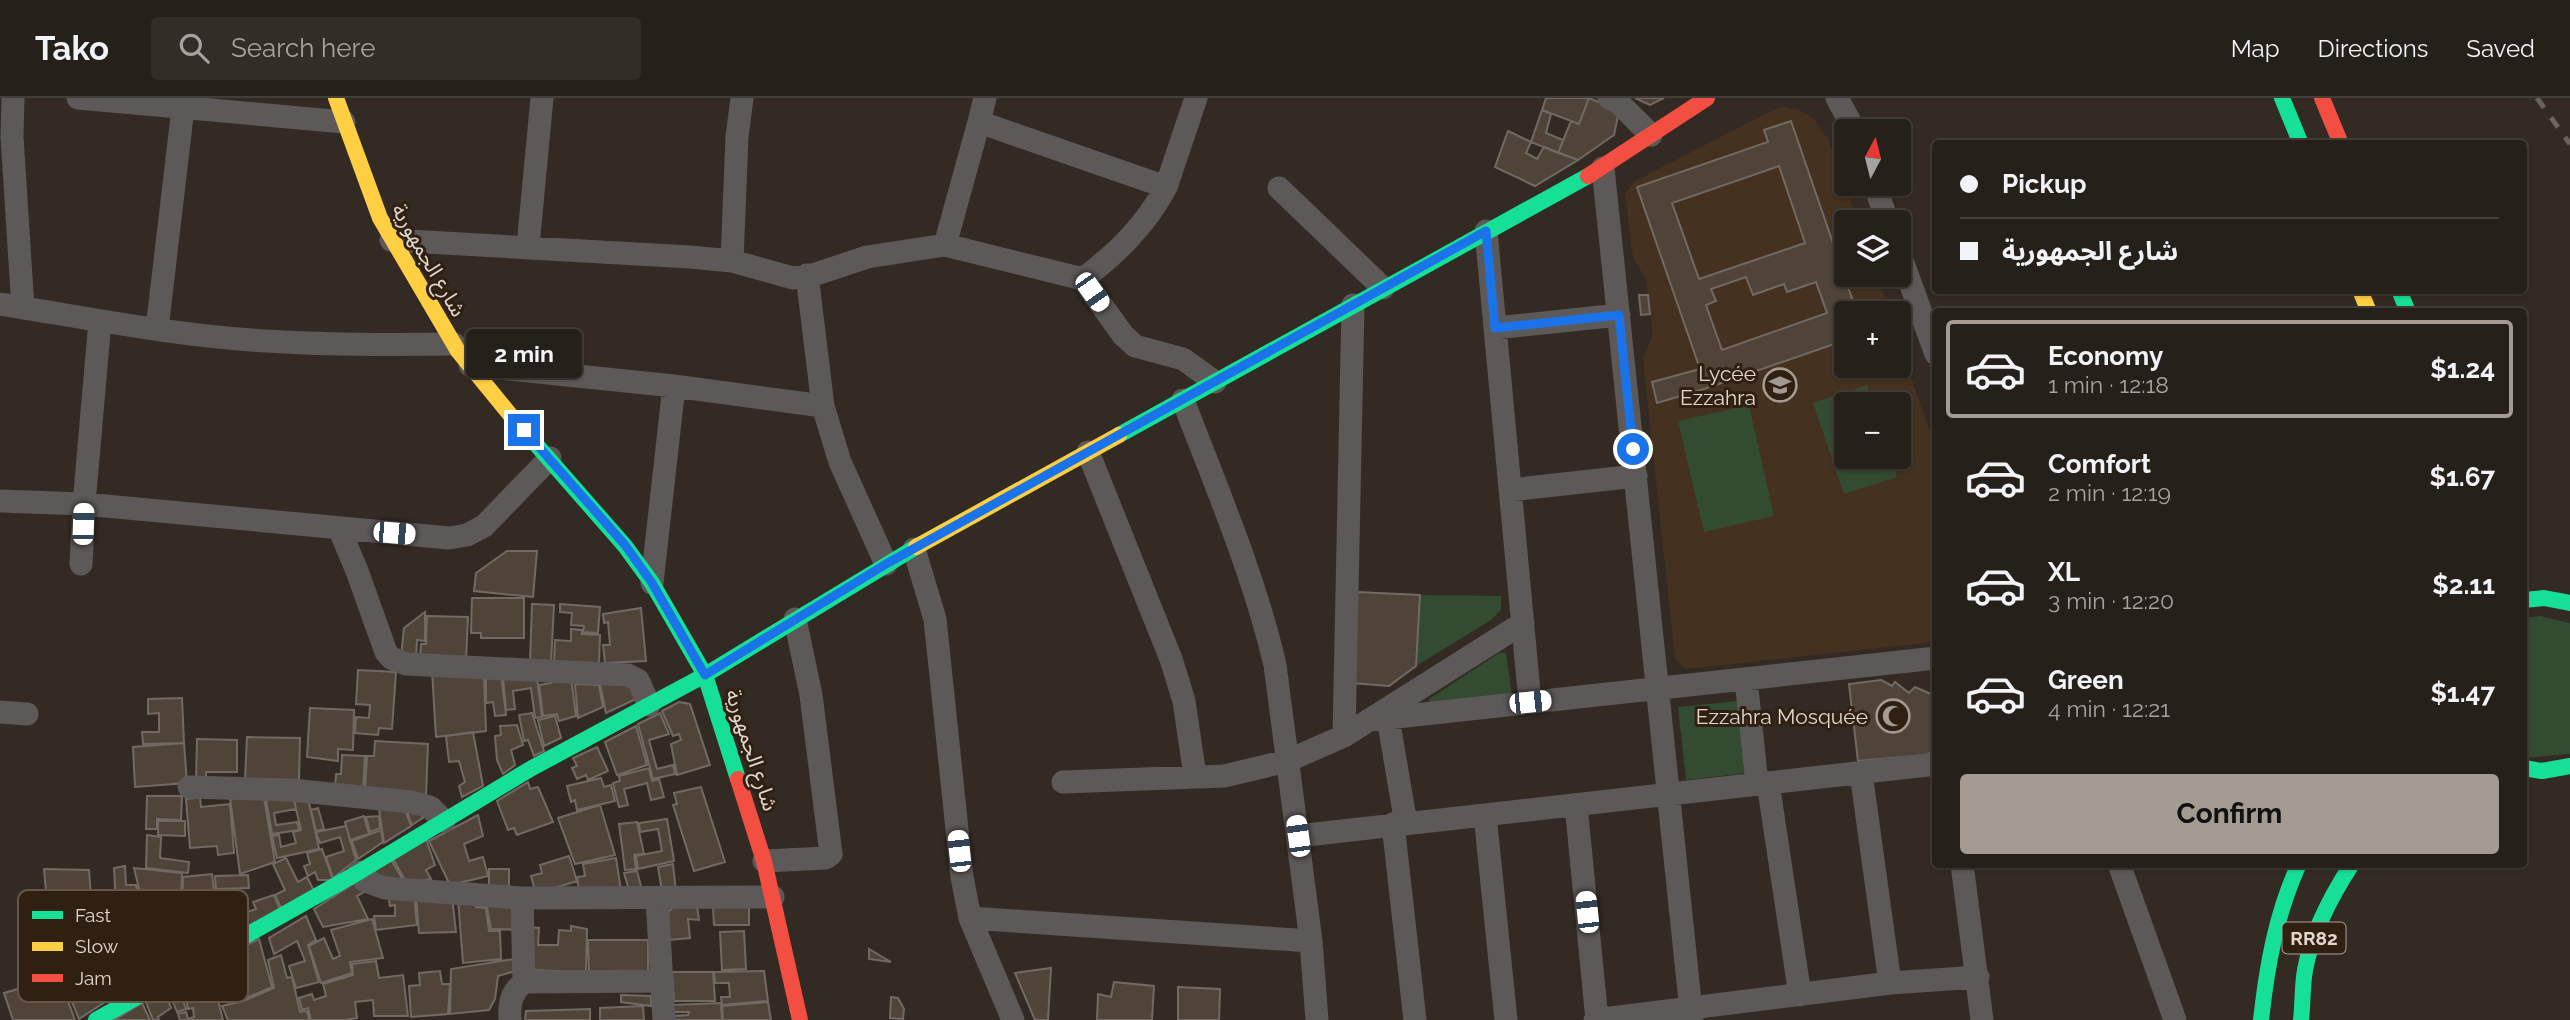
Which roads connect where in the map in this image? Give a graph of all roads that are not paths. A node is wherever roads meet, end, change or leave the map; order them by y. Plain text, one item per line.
1 (13, 98) edge
2 (78, 98) edge
3 (336, 98) edge
4 (542, 98) edge
5 (742, 98) edge
6 (985, 98) edge
7 (1196, 98) edge
8 (1609, 98) edge
9 (1724, 98) edge
10 (1837, 98) edge
11 (1852, 98) edge
12 (2282, 98) edge
13 (2322, 98) edge
14 (1704, 100) edge
15 (183, 108) junction
16 (1849, 119) edge
17 (1855, 119) edge
18 (344, 122) junction
19 (979, 122) junction
20 (1651, 135) junction
21 (6, 138) edge
22 (2299, 140) edge
23 (2339, 140) edge
24 (1603, 168) junction
25 (1166, 187) junction
26 (1279, 188) dead end
27 (1486, 231) junction
28 (391, 240) junction
29 (945, 245) junction
30 (528, 246) junction
31 (732, 261) junction
32 (807, 275) junction
33 (1083, 279) junction
34 (1911, 285) edge
35 (1383, 288) junction
36 (1353, 305) junction
37 (11, 306) edge
38 (1619, 315) junction
39 (100, 321) junction
40 (1495, 328) junction
41 (157, 329) junction
42 (1932, 343) edge
43 (454, 344) junction
44 (470, 365) junction
45 (1215, 382) junction
46 (674, 386) junction
47 (1183, 400) junction
48 (823, 406) junction
49 (1088, 452) junction
50 (550, 458) junction
51 (1636, 476) junction
52 (1510, 491) junction
53 (0, 501) edge
54 (83, 504) junction
55 (339, 528) junction
56 (914, 549) junction
57 (81, 564) dead end
58 (886, 564) junction
59 (2530, 582) dead end
60 (652, 583) junction
61 (2544, 598) junction
62 (2527, 600) edge
63 (2570, 603) edge
64 (795, 619) junction
65 (1523, 623) junction
66 (1932, 658) edge
67 (705, 675) junction
68 (1746, 679) junction
69 (1658, 688) junction
70 (1530, 702) junction
71 (649, 705) junction
72 (0, 712) edge
73 (27, 714) dead end
74 (1379, 719) junction
75 (1344, 736) junction
76 (1287, 761) junction
77 (1932, 764) edge
78 (2570, 766) edge
79 (2527, 768) edge
80 (1861, 773) junction
81 (1195, 776) junction
82 (1063, 782) dead end
83 (1763, 784) junction
84 (189, 788) dead end
85 (1669, 794) junction
86 (1576, 805) junction
87 (1485, 815) junction
88 (444, 821) junction
89 (1399, 824) junction
90 (1298, 836) junction
91 (764, 861) junction
92 (1963, 868) edge
93 (2120, 868) edge
94 (2297, 868) edge
95 (2350, 868) edge
96 (359, 872) junction
97 (773, 897) junction
98 (522, 898) junction
99 (657, 898) junction
100 (970, 918) junction
101 (248, 934) edge
102 (1311, 942) junction
103 (1978, 977) junction
104 (662, 981) junction
105 (524, 982) junction
106 (1891, 983) junction
107 (1800, 995) junction
108 (128, 1002) edge
109 (1692, 1015) edge
110 (96, 1020) edge
111 (496, 1020) edge
112 (510, 1020) edge
113 (664, 1020) edge
114 (800, 1020) edge
115 (1013, 1020) edge
116 (1317, 1020) edge
117 (1415, 1020) edge
118 (1506, 1020) edge
119 (1596, 1020) edge
120 (1982, 1020) edge
121 (2175, 1020) edge
122 (2261, 1020) edge
123 (2301, 1020) edge

1 - 21 street
2 - 15 street
3 - 18 street, شارع الجمهورية
4 - 30 street
5 - 31 street
6 - 19 street
7 - 25 street
8 - 20 street
9 - 14 street
10 - 16 street
11 - 17 street
12 - 22 street
13 - 23 street
14 - 20 street
15 - 18 street
15 - 41 street
18 - 28 street, شارع الجمهورية
19 - 25 street
19 - 29 street
20 - 24 street
21 - 37 street
24 - 27 street
24 - 38 street
25 - 33 street
26 - 35 street
27 - 35 street
27 - 40 street
28 - 30 street
28 - 43 street, شارع الجمهورية
29 - 32 street
29 - 33 street
30 - 31 street
31 - 32 street
32 - 48 street
33 - 45 street
34 - 42 street
35 - 36 street
36 - 45 street
36 - 75 street
37 - 39 street
38 - 40 street
38 - 51 street
39 - 41 street
39 - 54 street
40 - 52 street
41 - 43 street
43 - 44 street, شارع الجمهورية
44 - 46 street
44 - 50 street, شارع الجمهورية
45 - 47 street
46 - 48 street
46 - 60 street
47 - 49 street
47 - 76 street
48 - 58 street
49 - 56 street
49 - 81 street
50 - 55 street
50 - 60 street, شارع الجمهورية
51 - 52 street
51 - 69 street
52 - 65 street
53 - 54 street
54 - 55 street
54 - 57 street
55 - 71 street
56 - 58 street
56 - 100 street
58 - 64 street
59 - 61 street
60 - 67 street, شارع الجمهورية
61 - 62 street
61 - 63 street
64 - 67 street
64 - 91 street
65 - 70 street
65 - 74 street
66 - 68 street
67 - 71 street
67 - 91 street, شارع الجمهورية
68 - 69 street
68 - 83 street
69 - 70 street
69 - 85 street
70 - 74 street
71 - 88 street
72 - 73 street
74 - 75 street
74 - 89 street
75 - 76 street
76 - 81 street
76 - 90 street
77 - 80 street
78 - 79 street
80 - 83 street
80 - 106 street
81 - 82 street
83 - 85 street
83 - 107 street
84 - 88 street
85 - 86 street
85 - 109 street
86 - 87 street
86 - 119 street
87 - 89 street
87 - 118 street
88 - 96 street
89 - 90 street
89 - 117 street
90 - 102 street
91 - 97 street, شارع الجمهورية
92 - 103 street
93 - 121 street
94 - 122 street, RR82
95 - 123 street, RR82
96 - 98 street
96 - 101 street
97 - 99 street
97 - 114 street, شارع الجمهورية
98 - 99 street
98 - 105 street
99 - 104 street
100 - 102 street
100 - 115 street
102 - 116 street
103 - 106 street
103 - 120 street
104 - 105 street
104 - 113 street
105 - 112 street
106 - 107 street
107 - 109 street
108 - 110 street
109 - 119 street
111 - 112 street

